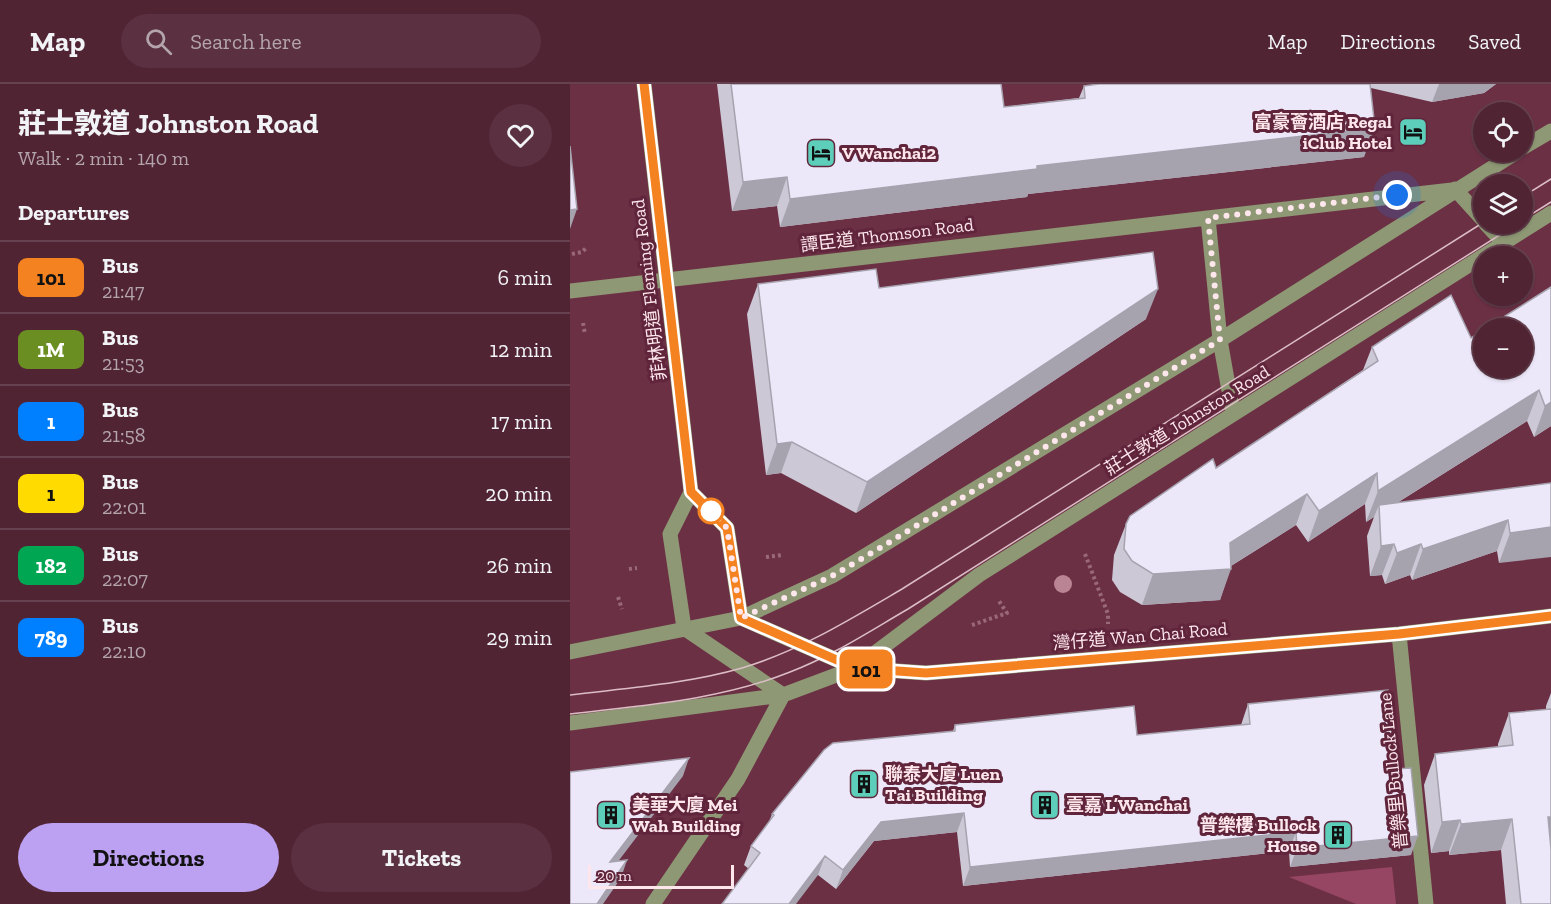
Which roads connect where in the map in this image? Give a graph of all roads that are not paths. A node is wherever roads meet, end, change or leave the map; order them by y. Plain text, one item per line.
1 (645, 84) edge
2 (1551, 131) edge
3 (1533, 142) edge
4 (1500, 162) edge
5 (1455, 189) junction
6 (1473, 209) edge
7 (1551, 213) edge
8 (1208, 218) junction
9 (1496, 234) edge
10 (1504, 243) junction
11 (667, 280) junction
12 (570, 291) edge
13 (1220, 340) junction
14 (1233, 413) junction
15 (691, 492) junction
16 (1551, 616) edge
17 (741, 618) junction
18 (684, 628) junction
19 (1399, 634) junction
20 (570, 652) edge
21 (855, 668) junction
22 (783, 695) junction
23 (570, 723) edge
24 (653, 904) edge
25 (1426, 904) edge

1 - 11 street, 菲林明道 Fleming Road
2 - 3 street
4 - 5 street
5 - 6 street
5 - 8 street, 譚臣道 Thomson Road
5 - 13 street
7 - 10 street, 莊士敦道 Johnston Road
8 - 11 street, 譚臣道 Thomson Road
8 - 13 street
9 - 10 street
10 - 14 street, 莊士敦道 Johnston Road
11 - 12 street, 譚臣道 Thomson Road
11 - 15 street, 菲林明道 Fleming Road
13 - 14 street
13 - 17 street
14 - 21 street, 莊士敦道 Johnston Road
15 - 17 street
15 - 18 street
16 - 19 street, 灣仔道 Wan Chai Road
17 - 18 street
17 - 21 street, 灣仔道 Wan Chai Road
18 - 20 street
18 - 22 street
19 - 21 street, 灣仔道 Wan Chai Road
19 - 25 street, 普樂里 Bullock Lane
21 - 22 street, 莊士敦道 Johnston Road
22 - 23 street, 莊士敦道 Johnston Road
22 - 24 street

